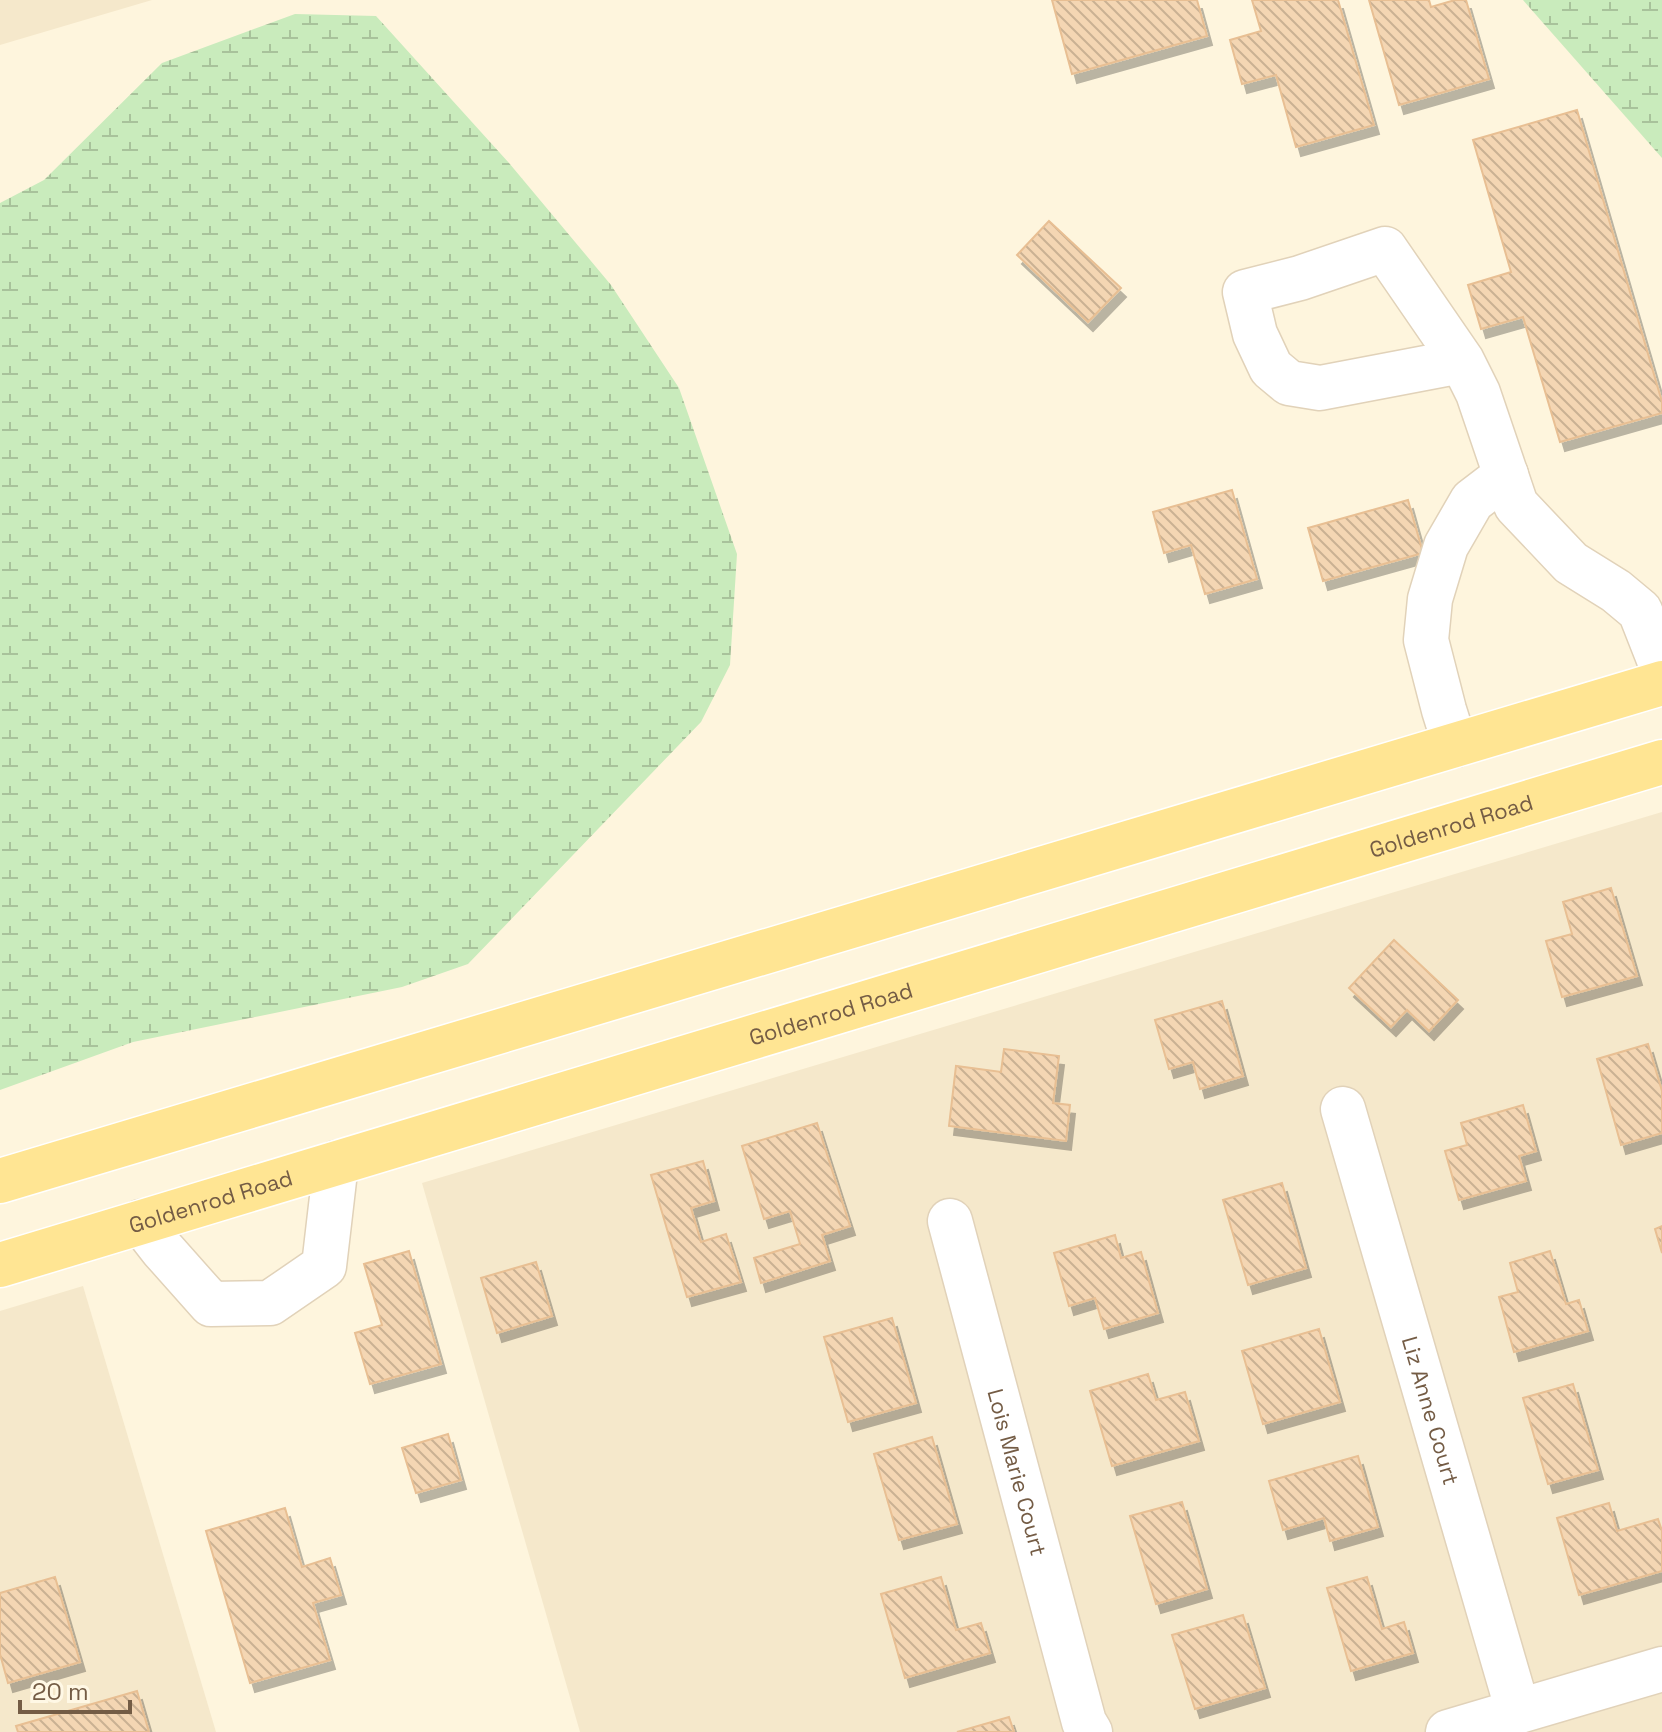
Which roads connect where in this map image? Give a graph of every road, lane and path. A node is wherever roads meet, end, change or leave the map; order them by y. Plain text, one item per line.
1 (1462, 361) junction
2 (1506, 475) junction
3 (1662, 667) edge
4 (1662, 683) edge
5 (1455, 745) junction
6 (1662, 762) edge
7 (1343, 1109) dead end
8 (336, 1163) junction
9 (0, 1181) edge
10 (950, 1221) dead end
11 (141, 1222) junction
12 (0, 1265) edge
13 (1662, 1669) edge
14 (1518, 1711) junction
15 (1087, 1727) edge
16 (1448, 1732) edge

1 - 1 street
1 - 2 street
2 - 3 street
2 - 5 street
4 - 5 main road
5 - 9 main road
6 - 8 main road, Goldenrod Road
7 - 14 street, Liz Anne Court
8 - 11 main road, Goldenrod Road
8 - 11 street
10 - 15 street, Lois Marie Court
11 - 12 main road, Goldenrod Road
13 - 14 street
14 - 16 street

